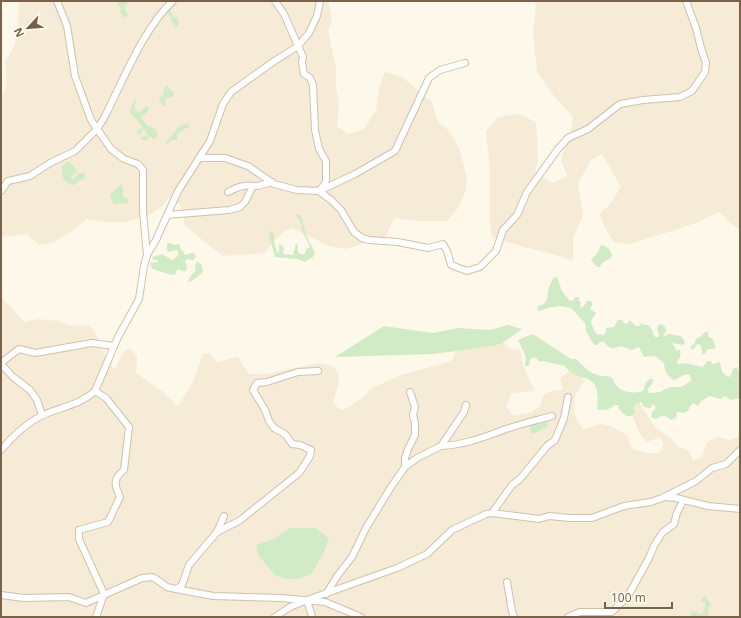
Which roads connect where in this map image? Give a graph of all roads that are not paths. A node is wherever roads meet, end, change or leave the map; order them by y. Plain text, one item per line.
1 (57, 1) edge
2 (173, 1) edge
3 (275, 1) edge
4 (320, 1) edge
5 (686, 1) edge
6 (298, 46) junction
7 (465, 63) dead end
8 (97, 128) junction
9 (200, 158) junction
10 (272, 182) junction
11 (253, 186) junction
12 (319, 191) junction
13 (1, 192) edge
14 (228, 192) dead end
15 (167, 215) junction
16 (148, 255) junction
17 (114, 346) junction
18 (1, 364) edge
19 (318, 371) dead end
20 (95, 391) junction
21 (410, 392) dead end
22 (568, 397) dead end
23 (466, 405) dead end
24 (42, 415) junction
25 (552, 416) dead end
26 (441, 446) junction
27 (1, 450) edge
28 (740, 450) edge
29 (406, 467) junction
30 (662, 498) junction
31 (683, 501) junction
32 (740, 508) edge
33 (492, 513) junction
34 (224, 516) dead end
35 (217, 532) junction
36 (507, 582) dead end
37 (176, 589) junction
38 (104, 594) junction
39 (326, 594) junction
40 (1, 595) edge
41 (308, 600) junction
42 (96, 617) edge
43 (275, 617) edge
44 (312, 617) edge
45 (361, 617) edge
46 (514, 617) edge
47 (568, 617) edge

1 - 8 street
2 - 8 street
3 - 6 street
4 - 6 street
5 - 12 street
6 - 9 street
6 - 12 street
7 - 12 street
8 - 13 street
8 - 16 street
9 - 10 street
9 - 15 street
10 - 11 street
10 - 12 street
11 - 14 street
11 - 15 street
15 - 16 street
16 - 17 street
17 - 18 street
17 - 20 street
18 - 24 street
19 - 35 street
20 - 24 street
20 - 38 street
21 - 29 street
22 - 33 street
23 - 26 street
24 - 27 street
25 - 26 street
26 - 29 street
28 - 30 street
29 - 39 street
30 - 31 street
30 - 33 street
31 - 32 street
31 - 47 street
33 - 39 street
34 - 35 street
35 - 37 street
36 - 46 street
37 - 38 street
37 - 41 street
38 - 40 street
38 - 42 street
39 - 41 street
41 - 43 street
41 - 44 street
41 - 45 street

